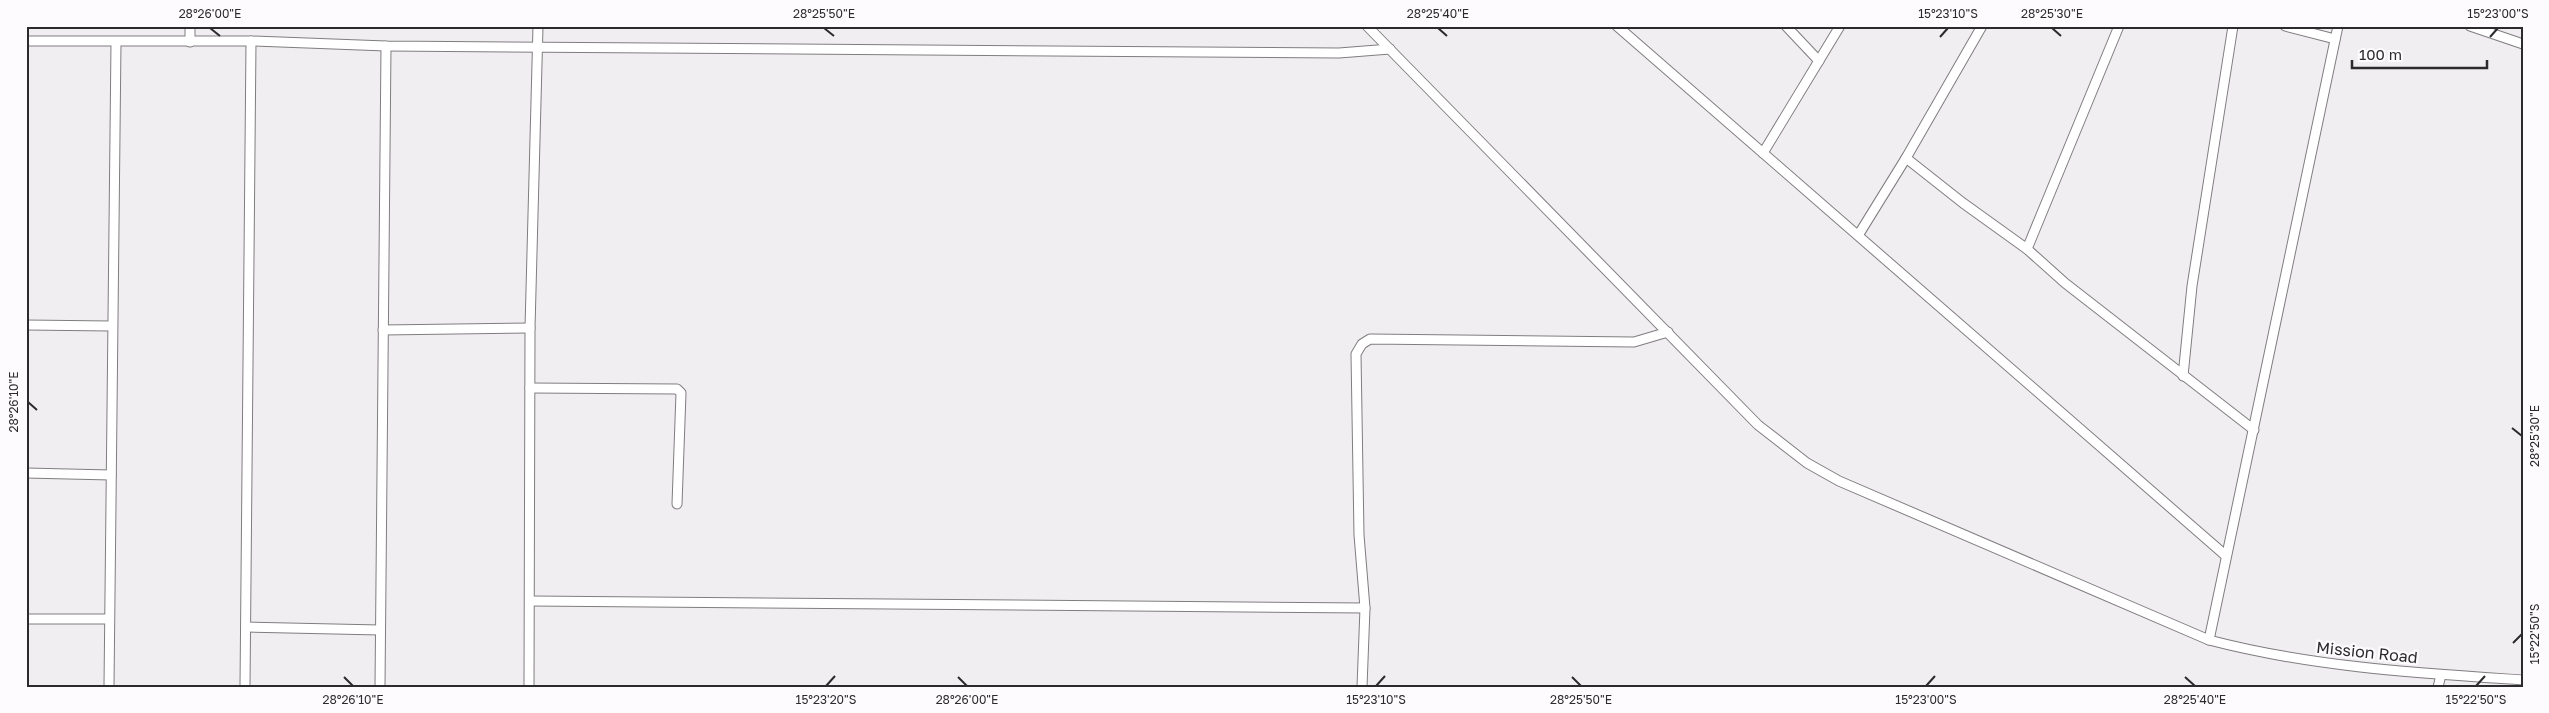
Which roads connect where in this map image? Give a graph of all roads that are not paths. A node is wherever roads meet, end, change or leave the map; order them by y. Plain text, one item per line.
1 (190, 26) edge
2 (538, 26) edge
3 (1367, 26) edge
4 (1617, 26) edge
5 (1786, 26) edge
6 (1840, 26) edge
7 (1982, 26) edge
8 (2119, 26) edge
9 (2233, 26) edge
10 (2285, 26) edge
11 (2338, 26) edge
12 (2470, 26) edge
13 (2335, 39) junction
14 (26, 41) edge
15 (251, 41) junction
16 (116, 42) junction
17 (190, 42) junction
18 (2523, 44) edge
19 (538, 45) junction
20 (386, 46) junction
21 (1390, 50) junction
22 (1819, 61) junction
23 (1763, 153) junction
24 (1906, 158) junction
25 (1858, 234) junction
26 (2027, 249) junction
27 (26, 325) edge
28 (111, 326) junction
29 (530, 328) junction
30 (382, 330) junction
31 (1668, 332) junction
32 (2183, 376) junction
33 (530, 388) junction
34 (2254, 430) junction
35 (26, 473) edge
36 (111, 474) junction
37 (676, 504) dead end
38 (2226, 555) junction
39 (531, 601) junction
40 (1365, 608) junction
41 (26, 618) edge
42 (109, 619) junction
43 (246, 627) junction
44 (380, 630) junction
45 (2209, 640) junction
46 (2441, 674) junction
47 (2523, 680) edge
48 (109, 687) edge
49 (245, 687) edge
50 (380, 687) edge
51 (529, 687) edge
52 (1362, 687) edge
53 (2438, 687) edge

1 - 17 street
2 - 19 street
3 - 21 street, Mission Road
4 - 23 street
5 - 22 street
6 - 22 street
7 - 24 street
8 - 26 street
9 - 32 street
10 - 13 street
11 - 13 street
12 - 18 street
13 - 34 street
14 - 16 street
15 - 17 street
15 - 20 street
15 - 43 street
16 - 17 street
16 - 28 street
19 - 20 street
19 - 21 street
19 - 29 street
20 - 30 street
21 - 31 street, Mission Road
22 - 23 street
23 - 25 street
24 - 25 street
24 - 26 street
25 - 38 street
26 - 32 street
27 - 28 street
28 - 36 street
29 - 30 street
29 - 33 street
30 - 44 street
31 - 40 street
31 - 45 street, Mission Road
32 - 34 street
33 - 37 street
33 - 39 street
34 - 38 street
35 - 36 street
36 - 42 street
38 - 45 street
39 - 40 street
39 - 51 street
40 - 52 street
41 - 42 street
42 - 48 street
43 - 44 street
43 - 49 street
44 - 50 street
45 - 46 street, Mission Road
46 - 47 street, Mission Road
46 - 53 street

